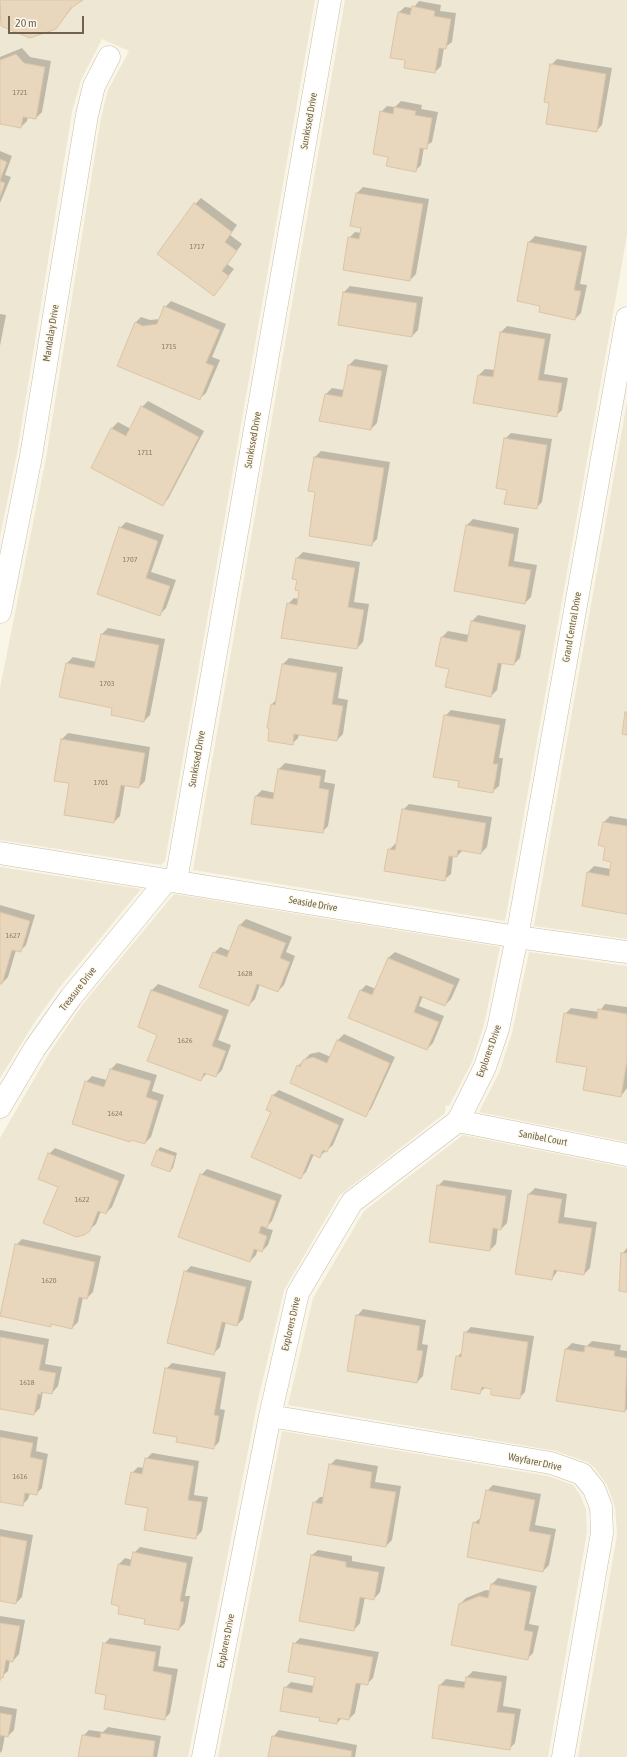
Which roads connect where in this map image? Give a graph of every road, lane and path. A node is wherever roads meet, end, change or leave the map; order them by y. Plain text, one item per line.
1 (330, 0) edge
2 (110, 57) dead end
3 (627, 318) edge
4 (0, 612) edge
5 (0, 853) edge
6 (172, 880) junction
7 (517, 937) junction
8 (627, 952) edge
9 (0, 1107) edge
10 (458, 1121) junction
11 (627, 1155) edge
12 (270, 1416) junction
13 (203, 1757) edge
14 (563, 1757) edge

1 - 6 street, Sunkissed Drive
2 - 4 street, Mandalay Drive
3 - 7 street, Grand Central Drive
5 - 6 street, Seaside Drive
6 - 7 street, Seaside Drive
6 - 9 street, Treasure Drive
7 - 8 street, Seaside Drive
7 - 10 street, Explorers Drive
10 - 11 street, Sanibel Court
10 - 12 street, Explorers Drive
12 - 13 street, Explorers Drive
12 - 14 street, Wayfarer Drive

